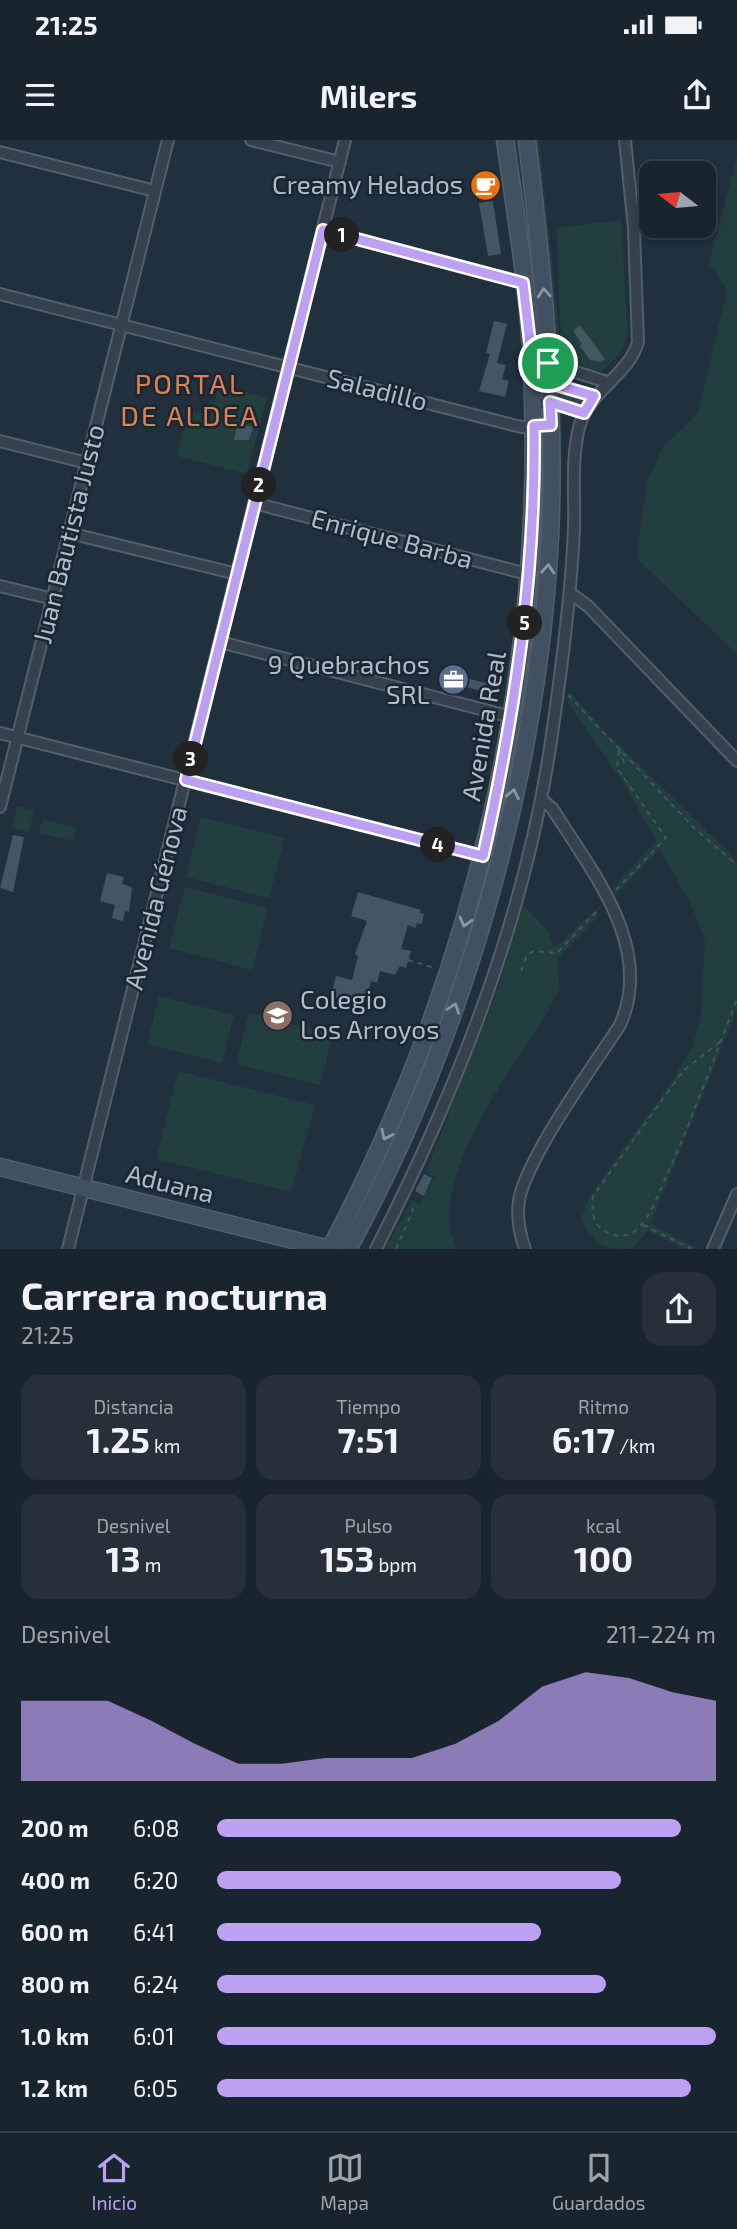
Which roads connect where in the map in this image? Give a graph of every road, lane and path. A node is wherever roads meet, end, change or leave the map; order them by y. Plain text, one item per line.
1 (168, 140) edge
2 (251, 140) edge
3 (345, 140) edge
4 (505, 140) edge
5 (527, 140) edge
6 (625, 140) edge
7 (0, 152) edge
8 (340, 162) junction
9 (155, 191) junction
10 (323, 230) junction
11 (523, 283) junction
12 (0, 294) edge
13 (121, 325) junction
14 (540, 362) junction
15 (288, 367) junction
16 (540, 382) junction
17 (607, 382) junction
18 (550, 402) junction
19 (533, 404) junction
20 (589, 404) junction
21 (551, 425) junction
22 (534, 426) junction
23 (0, 441) edge
24 (87, 463) junction
25 (254, 503) junction
26 (69, 533) junction
27 (237, 574) junction
28 (531, 575) junction
29 (0, 586) edge
30 (569, 593) junction
31 (52, 599) junction
32 (220, 642) junction
33 (558, 688) junction
34 (512, 717) junction
35 (0, 733) edge
36 (17, 738) junction
37 (619, 748) junction
38 (737, 761) edge
39 (625, 765) dead end
40 (186, 780) junction
41 (541, 799) junction
42 (0, 807) edge
43 (491, 858) junction
44 (737, 864) edge
45 (607, 900) junction
46 (408, 960) dead end
47 (522, 971) dead end
48 (449, 972) junction
49 (737, 999) edge
50 (720, 1042) junction
51 (0, 1167) edge
52 (83, 1188) junction
53 (737, 1194) edge
54 (404, 1195) junction
55 (642, 1224) junction
56 (68, 1249) edge
57 (330, 1249) edge
58 (348, 1249) edge
59 (376, 1249) edge
60 (396, 1249) edge
61 (524, 1249) edge
62 (692, 1249) edge
63 (713, 1249) edge

1 - 9 street, Juan Bautista Justo
2 - 8 street
3 - 8 street, Avenida Génova
4 - 11 main road, Avenida Real
14 -> 5 main road, Avenida Real
6 - 17 street
7 - 9 street
8 - 10 street, Avenida Génova
9 - 13 street, Juan Bautista Justo
10 - 11 street
10 - 15 street, Avenida Génova
11 - 14 main road, Avenida Real
12 - 13 street, Saladillo
13 - 15 street, Saladillo
13 - 24 street, Juan Bautista Justo
14 - 16 main road, Avenida Real
14 - 17 street
15 - 22 street, Saladillo
15 - 25 street, Avenida Génova
16 - 18 main road, Avenida Real
16 - 19 main road, Avenida Real
16 - 20 street
17 - 20 street
18 - 19 street
18 - 20 street
18 - 21 main road, Avenida Real
19 - 22 main road, Avenida Real
20 - 30 street
21 - 22 street, Saladillo
43 -> 21 main road, Avenida Real
22 - 28 main road, Avenida Real
23 - 24 street
24 - 26 street, Juan Bautista Justo
25 - 27 street, Avenida Génova
25 - 28 street, Enrique Barba
26 - 27 street
26 - 31 street, Juan Bautista Justo
27 - 32 street, Avenida Génova
28 - 34 main road, Avenida Real
29 - 31 street
30 - 33 street
30 - 38 street
31 - 36 street, Juan Bautista Justo
32 - 34 street
32 - 40 street, Avenida Génova
33 - 37 path
33 - 41 street
34 - 43 main road, Avenida Real
35 - 36 street
36 - 40 street
36 - 42 street, Juan Bautista Justo
37 - 39 path
37 - 44 path
37 - 45 path
40 - 43 street
40 - 52 street, Avenida Génova
41 - 45 street
41 - 54 street
43 -> 48 main road, Avenida Real
58 -> 43 main road, Avenida Real
45 - 47 path
45 - 61 street
46 - 48 path
48 -> 57 main road, Avenida Real
49 - 50 path
50 - 55 path
50 - 55 path
51 - 52 main road, Aduana
52 - 56 street, Avenida Génova
52 - 57 main road, Aduana
53 - 63 street
54 - 59 street
54 - 60 path
55 - 62 path

